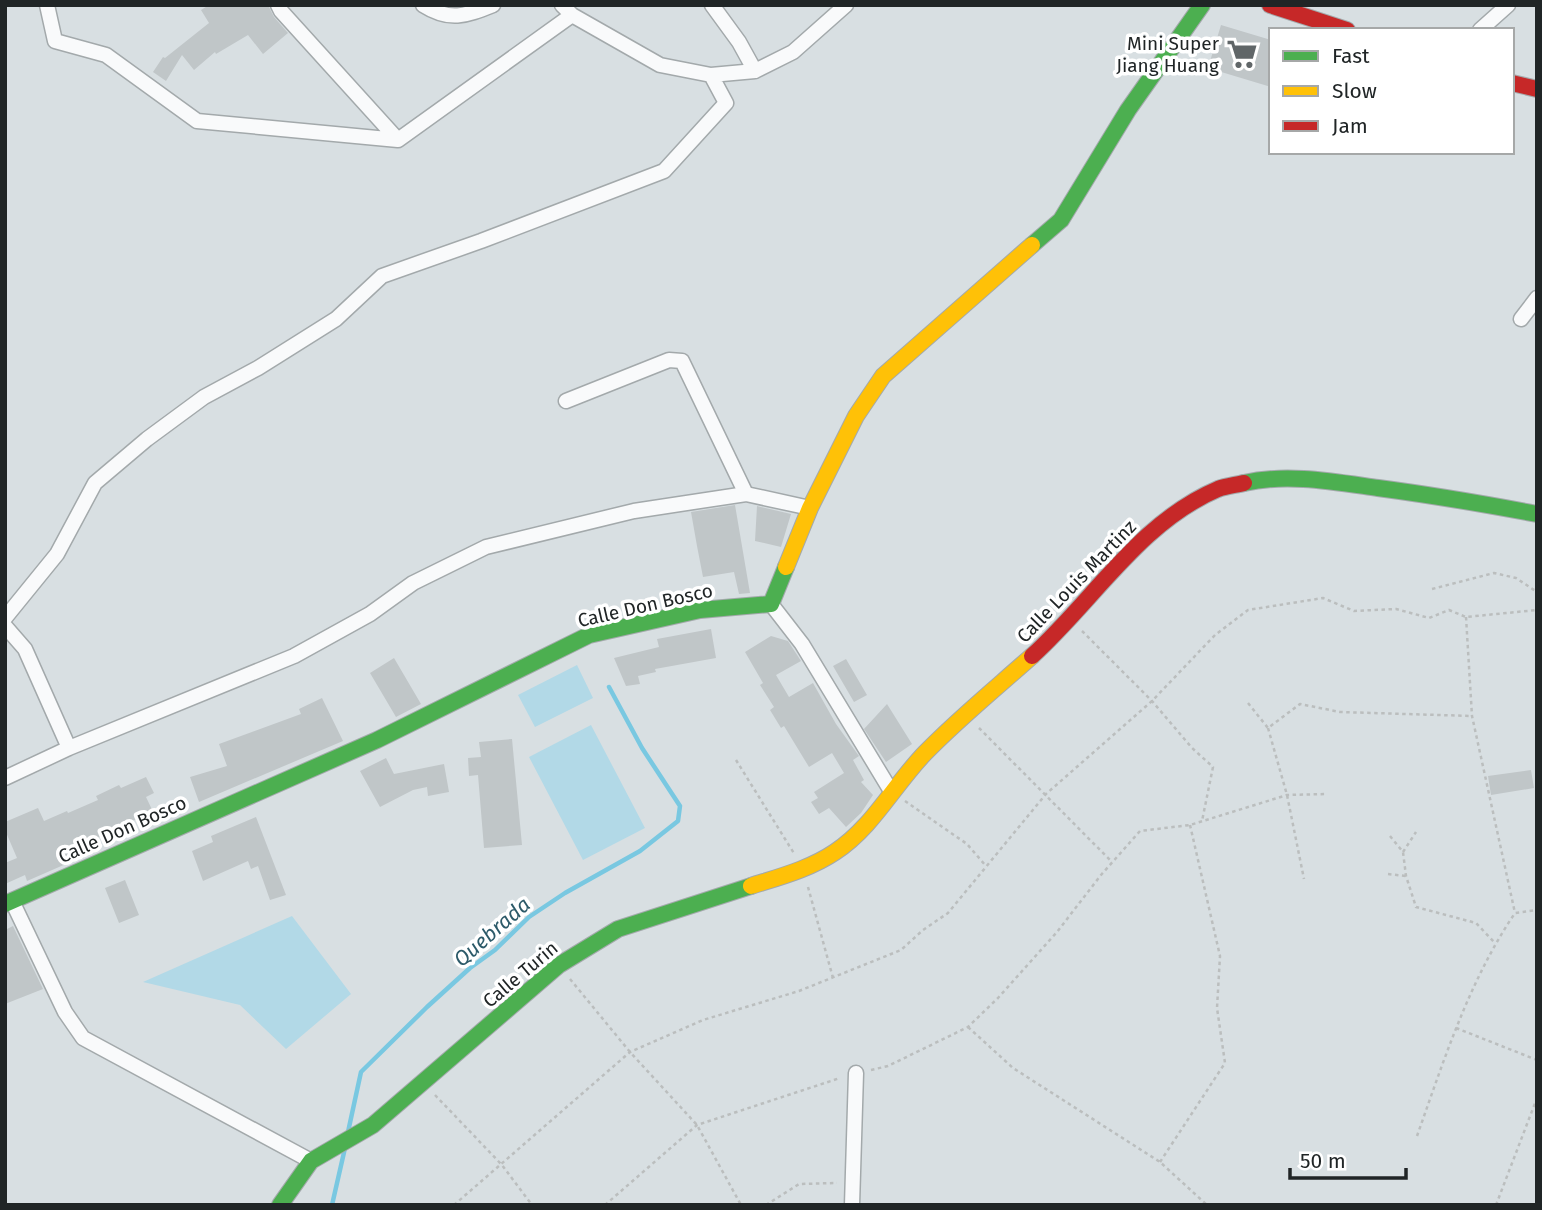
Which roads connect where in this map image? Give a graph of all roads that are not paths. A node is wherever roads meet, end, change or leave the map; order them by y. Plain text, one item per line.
1 (47, 5) edge
2 (278, 5) edge
3 (423, 5) edge
4 (493, 5) edge
5 (712, 5) edge
6 (1202, 5) edge
7 (1270, 5) edge
8 (1508, 5) edge
9 (840, 7) edge
10 (567, 10) edge
11 (1314, 12) edge
12 (1343, 28) edge
13 (1482, 28) edge
14 (754, 71) junction
15 (711, 75) junction
16 (1514, 83) edge
17 (1537, 89) edge
18 (398, 140) junction
19 (1537, 298) edge
20 (1521, 319) dead end
21 (566, 401) dead end
22 (746, 494) junction
23 (810, 508) junction
24 (1537, 514) edge
25 (771, 604) junction
26 (5, 618) edge
27 (5, 626) edge
28 (69, 748) junction
29 (5, 778) edge
30 (891, 792) junction
31 (9, 903) edge
32 (856, 1073) road end
33 (311, 1161) junction
34 (280, 1205) edge
35 (852, 1205) edge

1 - 18 street
2 - 18 street
3 - 4 street
5 - 14 street
6 - 23 street
7 - 11 street
8 - 13 street
9 - 14 street
10 - 15 street
10 - 18 street
11 - 12 street
14 - 15 street
15 - 26 street
16 - 17 street
19 - 20 street
21 - 22 street
22 - 23 street
22 - 28 street
23 - 25 street
24 - 30 street, Calle Louis Martinz
25 - 30 street
25 - 31 street, Calle Don Bosco
27 - 28 street
28 - 29 street
30 - 33 street, Calle Turin
31 - 33 street
32 - 35 street
33 - 34 street, Calle Turin

